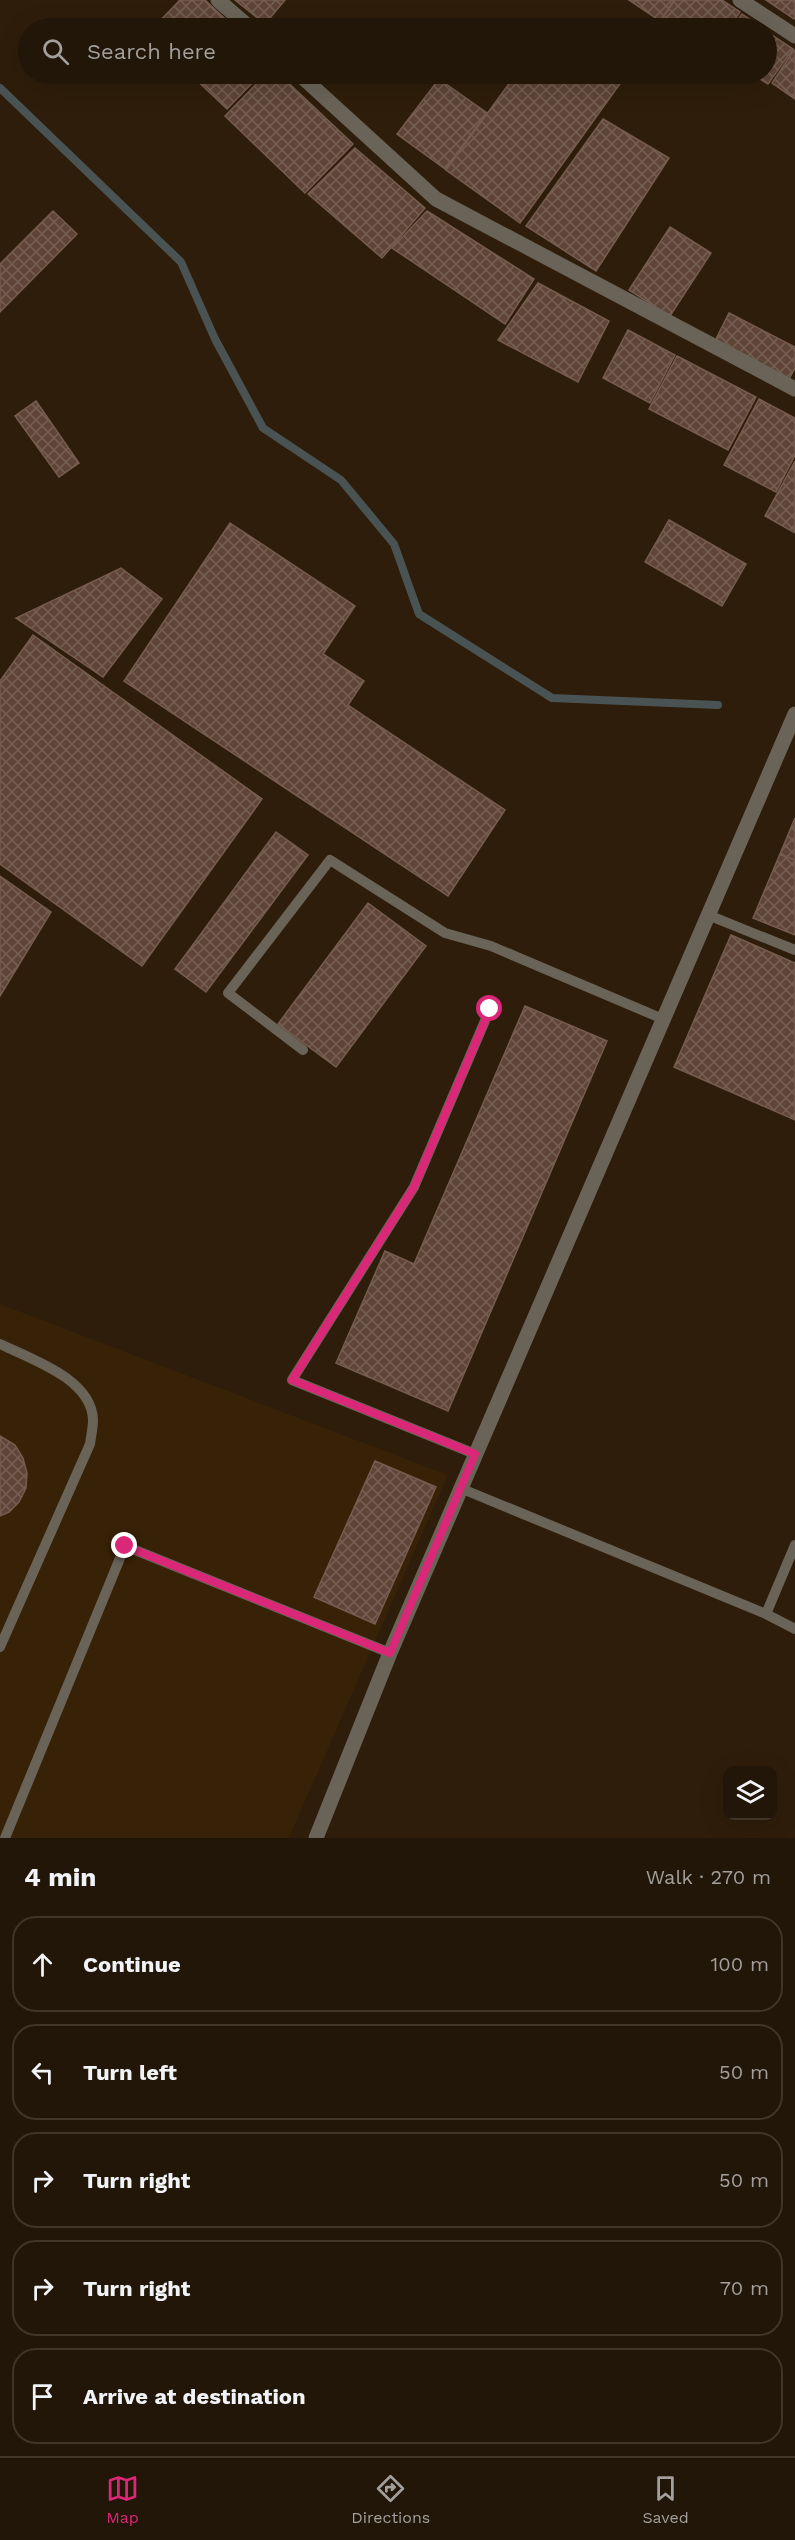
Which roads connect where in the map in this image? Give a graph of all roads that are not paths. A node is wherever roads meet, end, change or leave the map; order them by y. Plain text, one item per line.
1 (218, 0) edge
2 (741, 0) edge
3 (239, 18) edge
4 (768, 18) edge
5 (777, 24) edge
6 (795, 36) edge
7 (310, 84) edge
8 (795, 389) edge
9 (795, 714) edge
10 (708, 915) junction
11 (795, 950) edge
12 (490, 1009) dead end
13 (663, 1019) junction
14 (303, 1050) dead end
15 (0, 1344) edge
16 (475, 1454) junction
17 (460, 1488) junction
18 (795, 1545) edge
19 (766, 1614) junction
20 (795, 1629) edge
21 (0, 1647) edge
22 (390, 1653) junction
23 (4, 1838) edge
24 (316, 1838) edge

1 - 3 street
2 - 4 street
5 - 6 street
7 - 8 street
9 - 10 street
10 - 11 lane
10 - 13 street
12 - 16 lane
13 - 14 lane
13 - 16 street
15 - 21 lane
16 - 17 street
17 - 19 lane
17 - 22 street
18 - 19 lane
19 - 20 lane
22 - 23 lane
22 - 24 street

